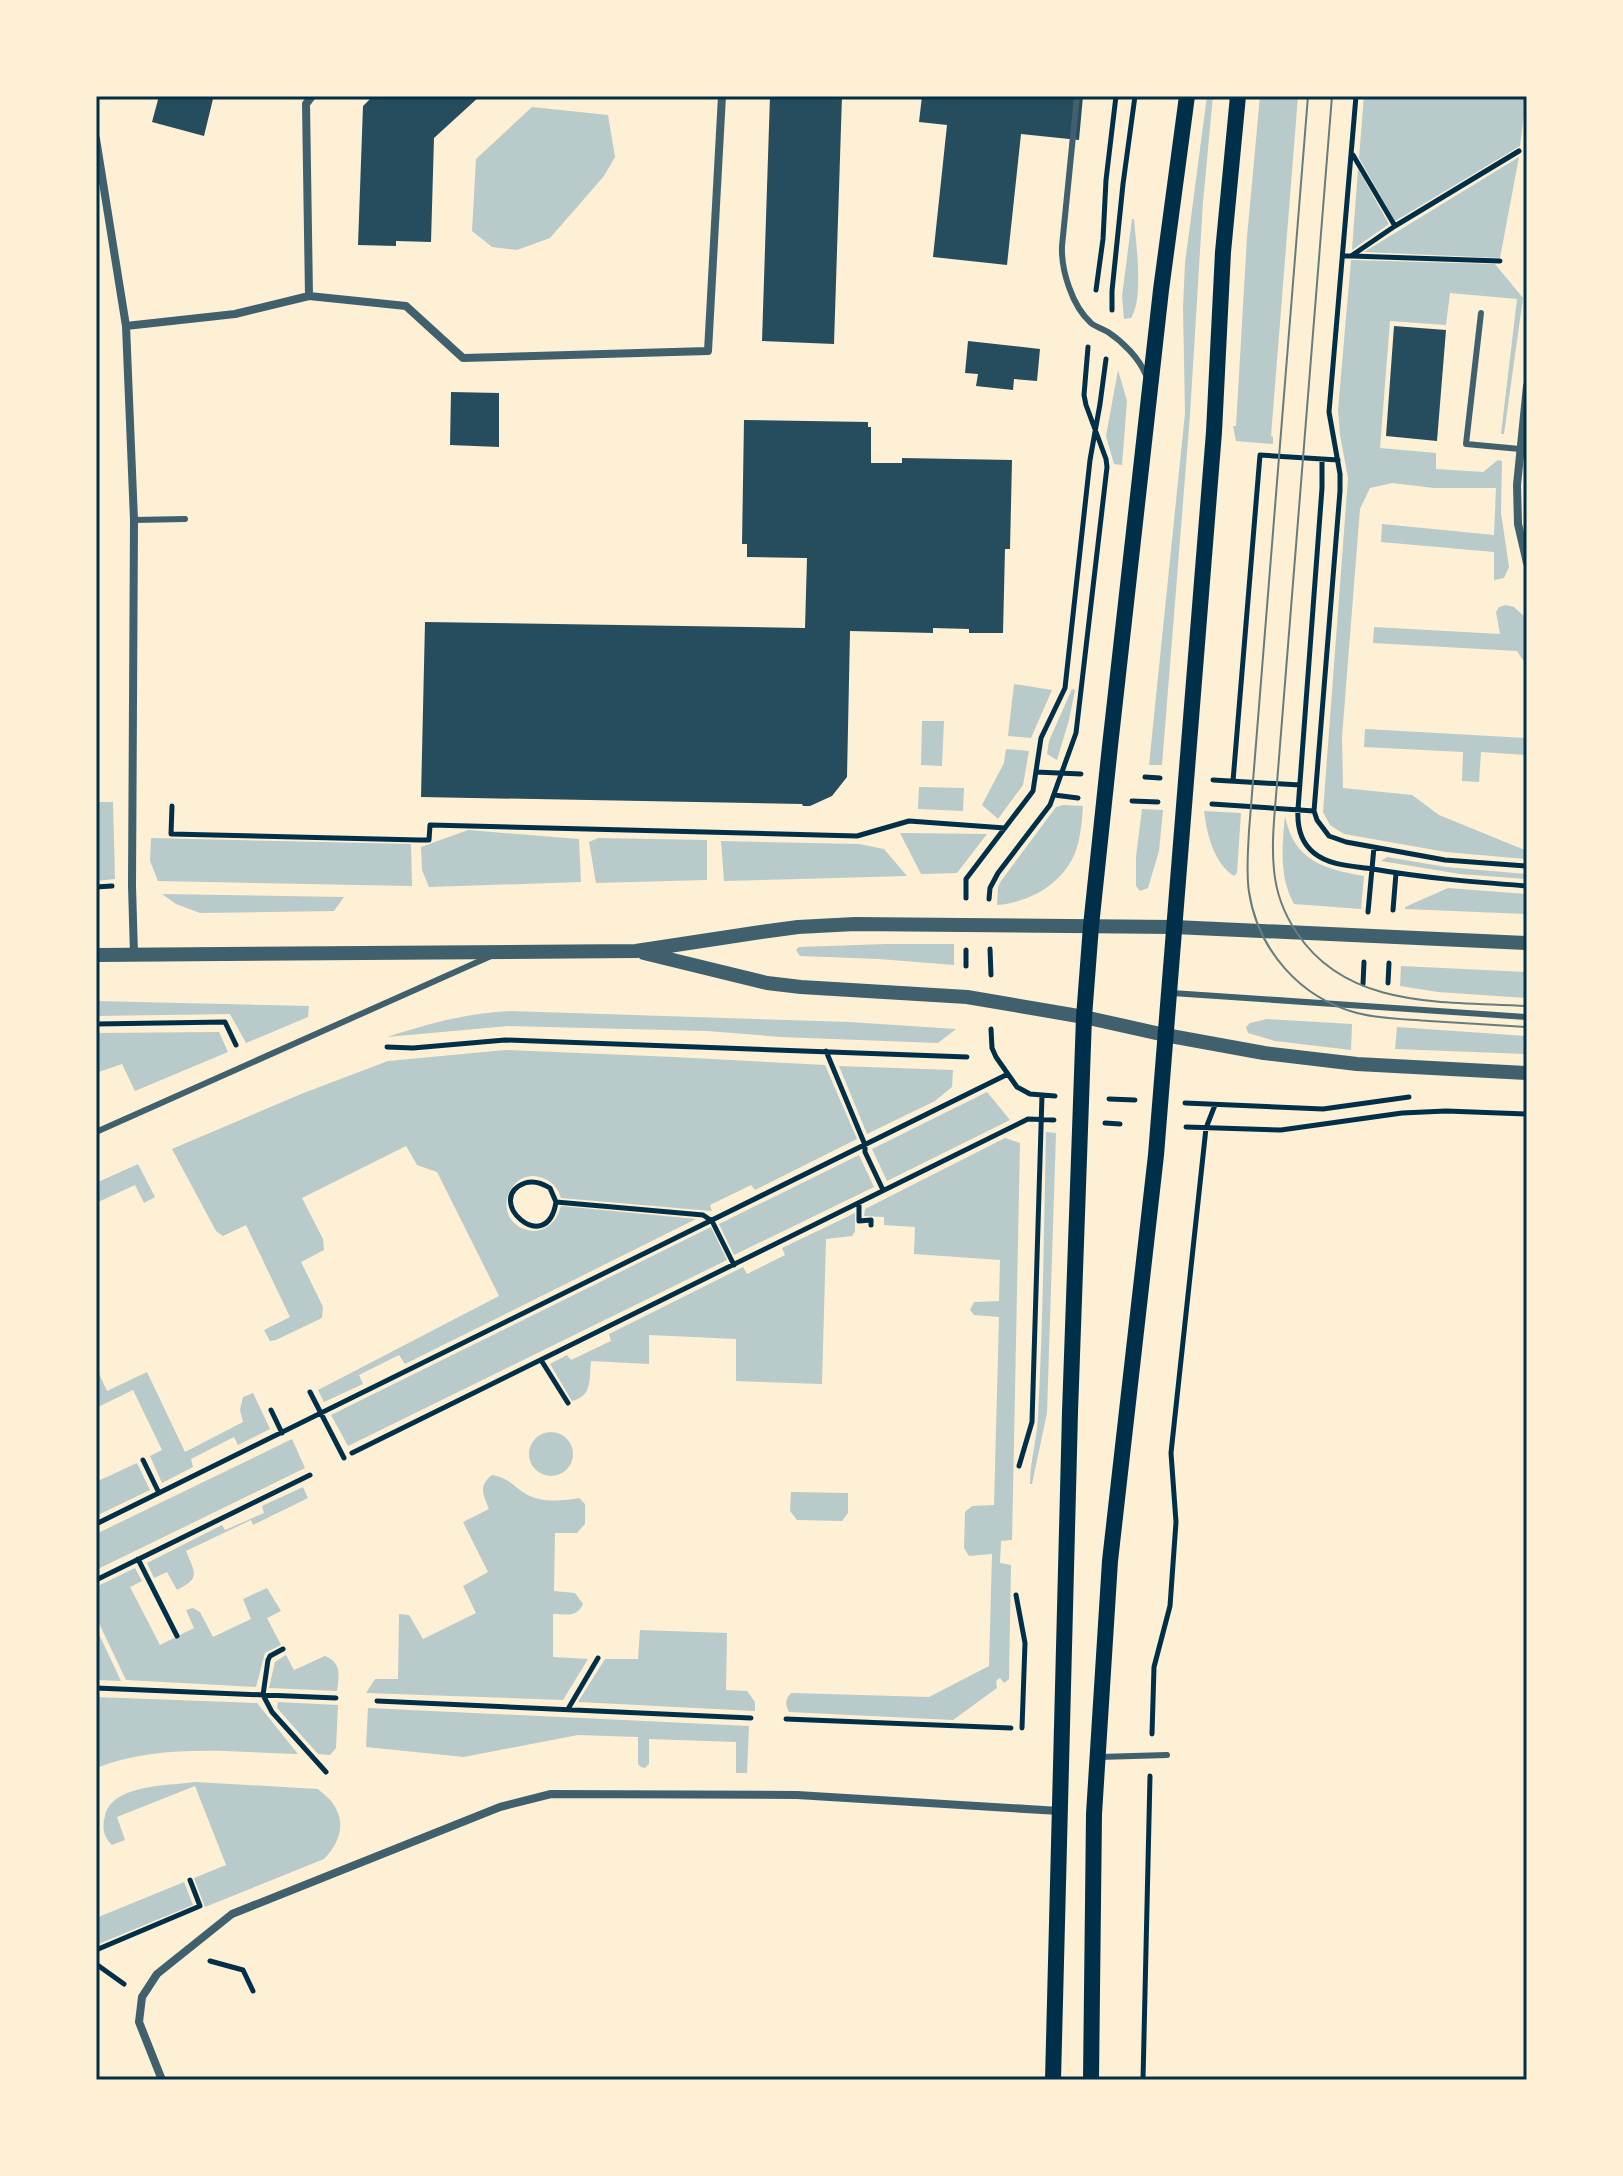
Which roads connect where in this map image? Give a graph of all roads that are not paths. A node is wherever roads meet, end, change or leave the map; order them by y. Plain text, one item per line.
1 (312, 96) edge
2 (722, 96) edge
3 (1077, 96) edge
4 (1187, 96) edge
5 (1238, 96) edge
6 (96, 139) edge
7 (309, 296) junction
8 (1481, 313) dead end
9 (126, 326) junction
10 (1527, 386) edge
11 (1150, 391) junction
12 (1520, 449) junction
13 (185, 519) dead end
14 (134, 520) junction
15 (1527, 563) edge
16 (1091, 926) junction
17 (1174, 927) junction
18 (1527, 943) edge
19 (636, 951) junction
20 (500, 952) junction
21 (134, 954) junction
22 (96, 955) edge
23 (1168, 993) junction
24 (1084, 1017) junction
25 (1527, 1017) edge
26 (1165, 1035) junction
27 (1527, 1073) edge
28 (96, 1132) edge
29 (1167, 1755) dead end
30 (1099, 1757) junction
31 (1059, 1811) junction
32 (162, 2080) edge
33 (1053, 2080) edge
34 (1091, 2080) edge

1 - 7 street
2 - 7 street
3 - 11 lane
4 - 11 main road
5 - 17 main road
6 - 9 street
7 - 9 street
8 - 12 lane
9 - 14 street
10 - 12 street
11 - 16 main road
12 - 15 street
13 - 14 lane
14 - 21 street
16 - 17 street
16 - 19 street
16 - 24 main road
17 - 18 street
17 - 23 main road
19 - 20 street
19 - 24 street
20 - 21 street
20 - 28 lane
21 - 22 street
23 - 25 lane
23 - 26 main road
24 - 26 street
24 - 31 main road
26 - 27 street
26 - 30 main road
29 - 30 lane
30 - 34 main road
31 - 32 street
31 - 33 main road

